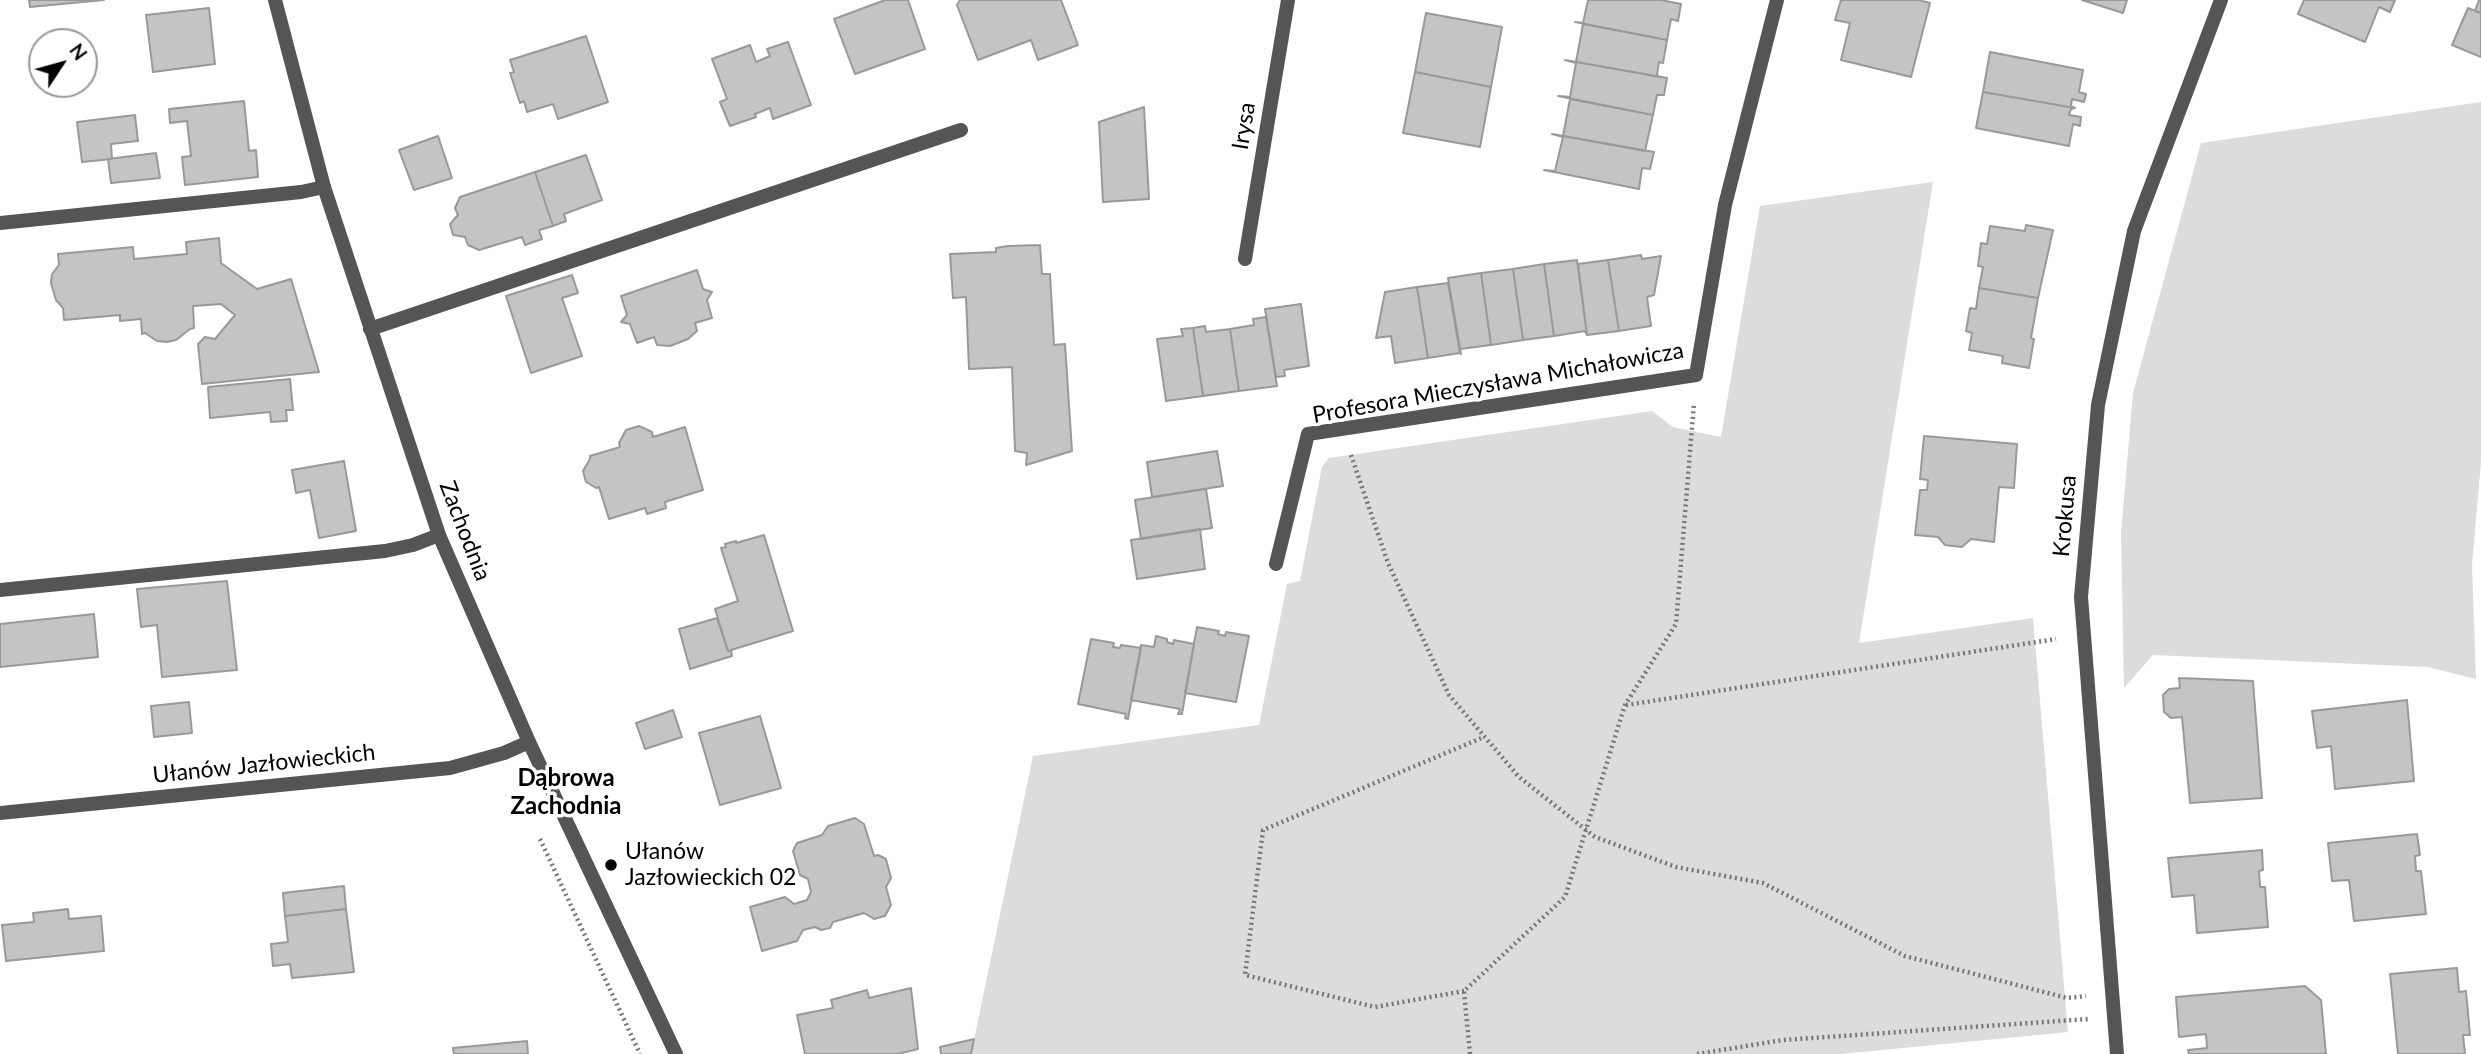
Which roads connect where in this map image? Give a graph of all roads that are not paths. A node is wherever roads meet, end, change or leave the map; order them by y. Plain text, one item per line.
1 (275, 0) edge
2 (1288, 0) edge
3 (1777, 0) edge
4 (2221, 0) edge
5 (961, 130) dead end
6 (324, 187) junction
7 (0, 223) edge
8 (1245, 259) dead end
9 (370, 329) junction
10 (439, 535) junction
11 (1276, 564) dead end
12 (0, 590) edge
13 (529, 742) junction
14 (0, 813) edge
15 (676, 1054) edge
16 (2117, 1054) edge

1 - 6 street, Zachodnia
2 - 8 street, Irysa
3 - 11 street, Profesora Mieczysława Michałowicza
4 - 16 street, Krokusa
5 - 9 street
6 - 7 street
6 - 9 street, Zachodnia
9 - 10 street, Zachodnia
10 - 12 street
10 - 13 street, Zachodnia
13 - 14 street, Ułanów Jazłowieckich
13 - 15 street, Zachodnia

